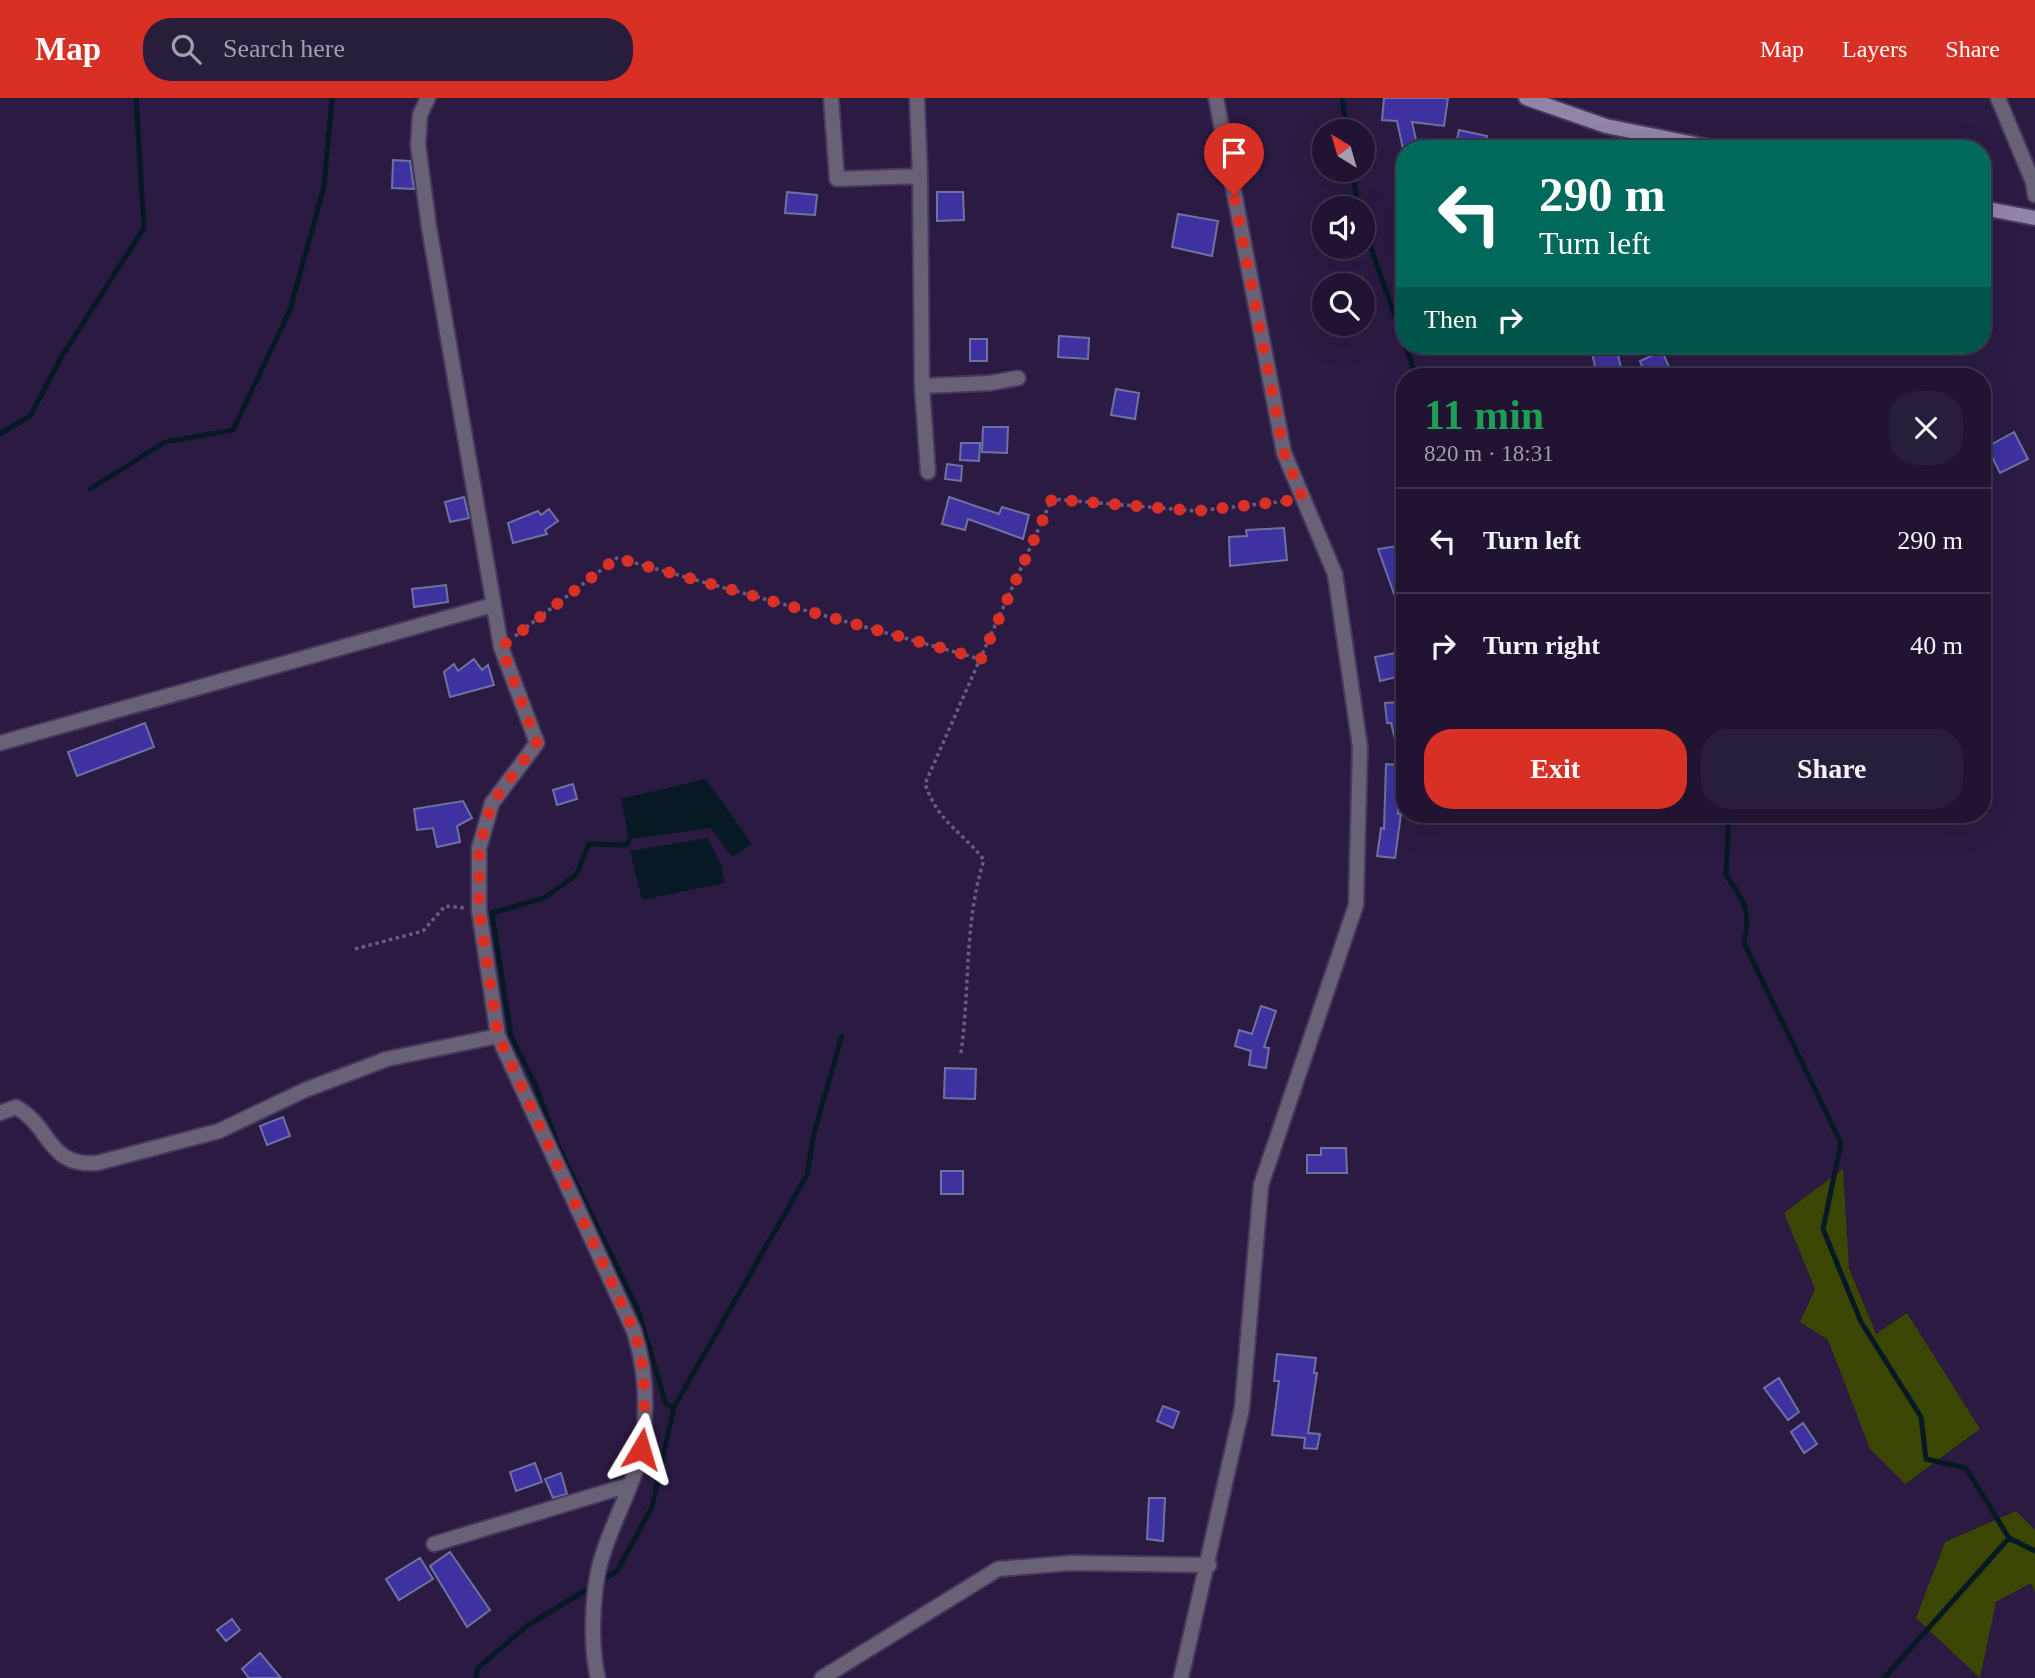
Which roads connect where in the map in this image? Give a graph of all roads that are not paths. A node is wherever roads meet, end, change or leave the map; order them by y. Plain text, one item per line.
1 (428, 98) edge
2 (831, 98) edge
3 (917, 98) edge
4 (1216, 98) edge
5 (1527, 98) edge
6 (1998, 98) edge
7 (1675, 140) edge
8 (919, 176) junction
9 (2035, 195) edge
10 (1991, 210) edge
11 (2035, 218) edge
12 (1018, 378) dead end
13 (922, 386) junction
14 (928, 472) dead end
15 (493, 605) junction
16 (0, 743) edge
17 (498, 1036) junction
18 (0, 1113) edge
19 (629, 1485) junction
20 (434, 1544) dead end
21 (1209, 1565) junction
22 (598, 1678) edge
23 (822, 1678) edge
24 (1181, 1678) edge

1 - 15 street
2 - 8 street
3 - 8 street
4 - 21 street
5 - 7 street
6 - 9 street
8 - 13 street
10 - 11 street
12 - 13 street
13 - 14 street
15 - 16 street
15 - 17 street
17 - 18 street
17 - 19 street
19 - 20 street
19 - 22 street
21 - 23 street
21 - 24 street

